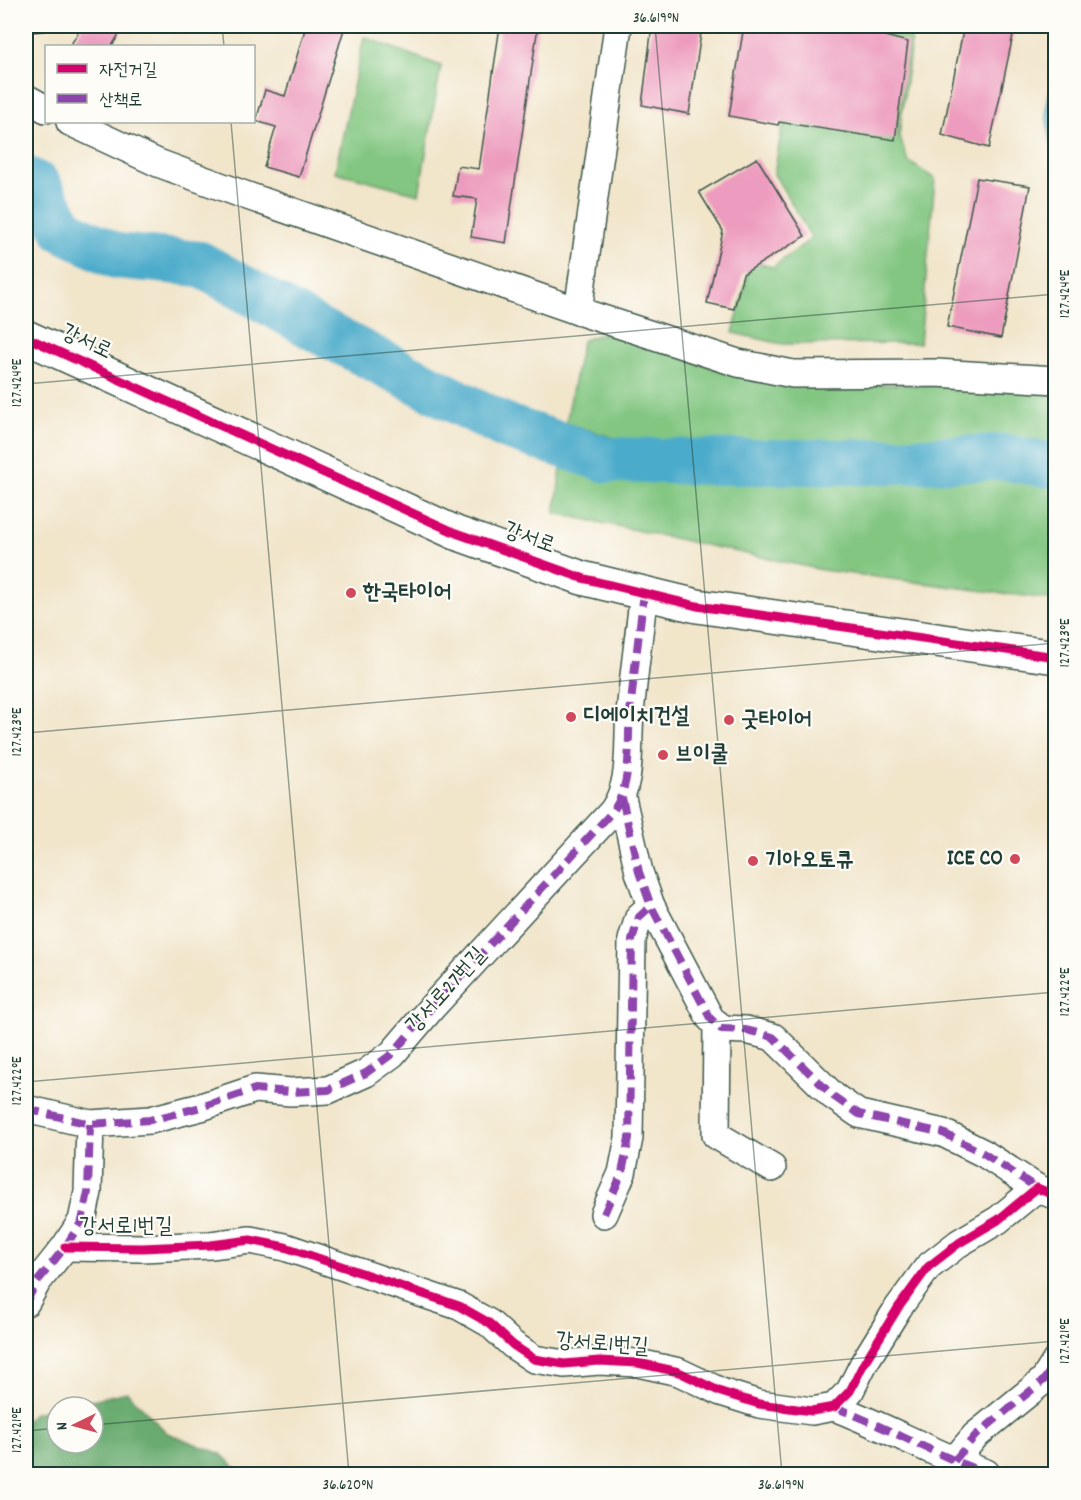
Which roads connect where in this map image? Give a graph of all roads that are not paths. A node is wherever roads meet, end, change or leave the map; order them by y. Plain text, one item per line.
1 (618, 26) edge
2 (26, 98) edge
3 (45, 108) edge
4 (72, 123) edge
5 (578, 311) junction
6 (26, 337) edge
7 (1056, 380) edge
8 (644, 593) junction
9 (1056, 657) edge
10 (622, 798) junction
11 (651, 906) junction
12 (717, 1024) junction
13 (26, 1109) edge
14 (90, 1124) junction
15 (772, 1167) dead end
16 (1046, 1192) edge
17 (604, 1214) dead end
18 (65, 1247) junction
19 (26, 1302) edge
20 (1056, 1361) edge
21 (834, 1407) junction
22 (954, 1461) junction
23 (986, 1473) edge

1 - 5 street
2 - 3 street
4 - 5 street
5 - 7 street
6 - 8 street, 강서로
8 - 9 street, 강서로
8 - 10 street, 강서로27번길
10 - 11 street
10 - 14 street, 강서로27번길
11 - 12 street
11 - 17 street
12 - 15 street
12 - 16 street
13 - 14 street, 강서로27번길
14 - 18 street
16 - 21 street
18 - 19 street
18 - 21 street, 강서로1번길
20 - 22 street
21 - 22 street
22 - 23 street

